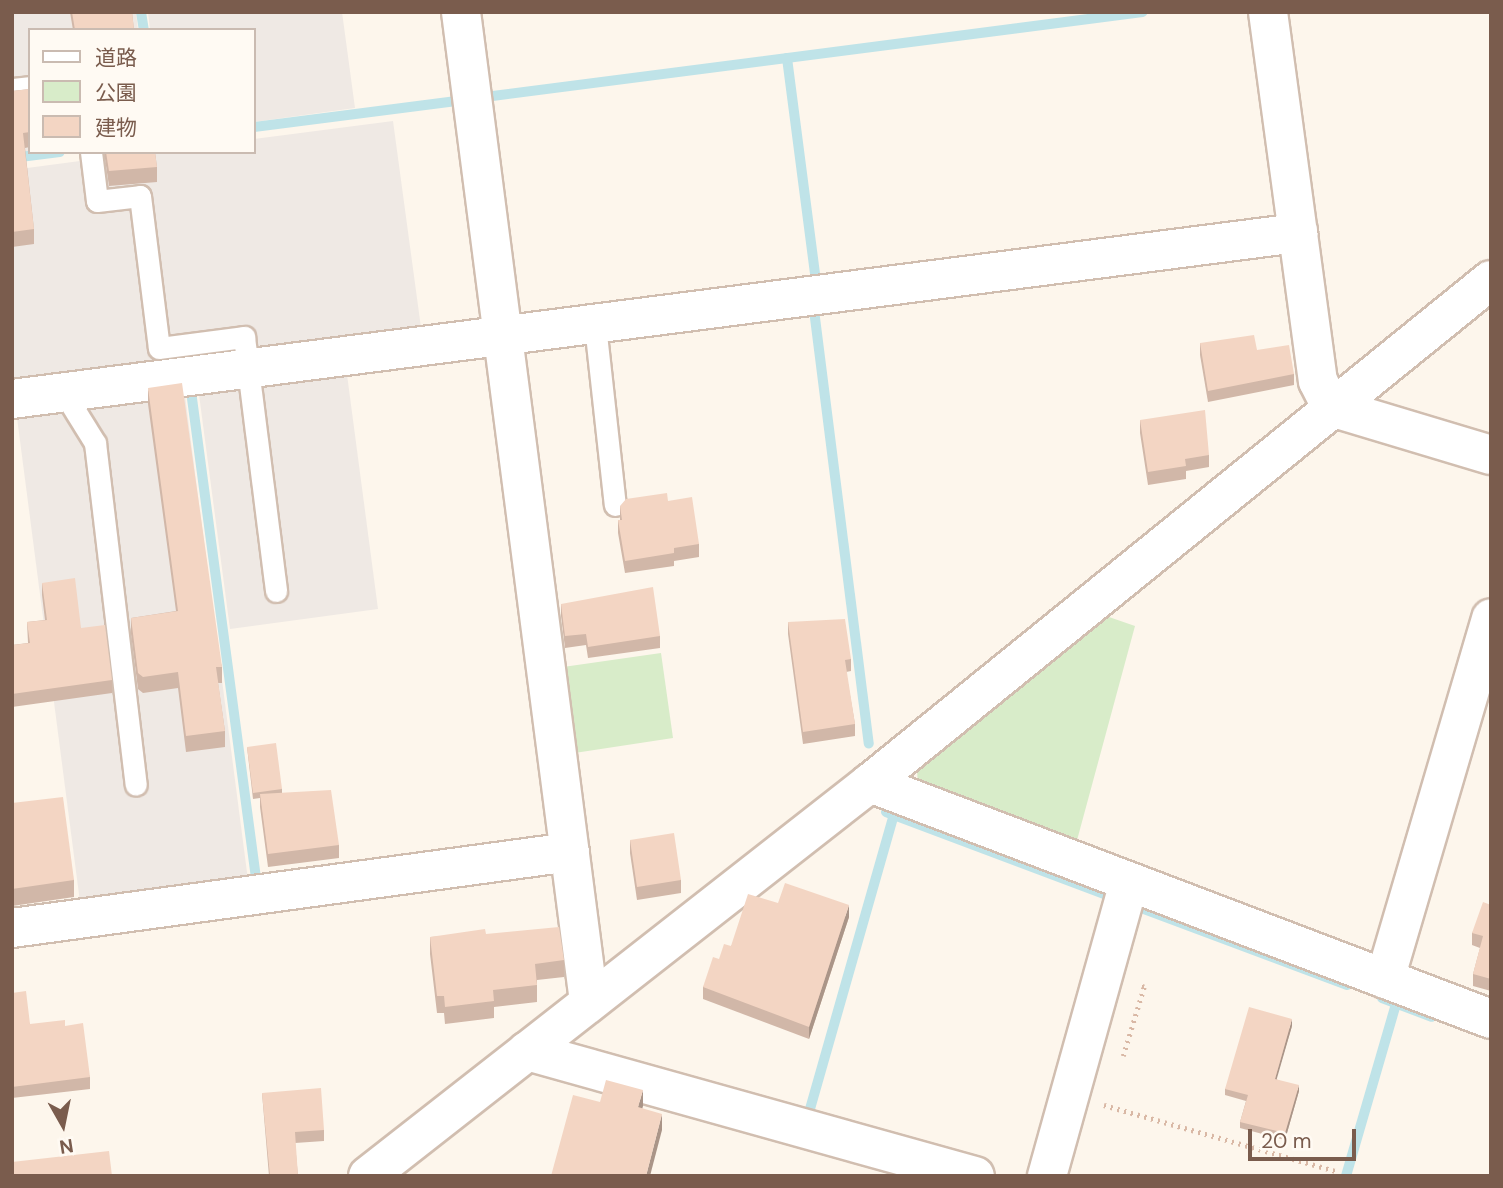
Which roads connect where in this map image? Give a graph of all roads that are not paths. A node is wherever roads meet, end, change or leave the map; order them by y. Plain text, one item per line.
1 (461, 12) edge
2 (1268, 12) edge
3 (91, 154) edge
4 (1298, 233) junction
5 (1491, 280) edge
6 (595, 324) junction
7 (503, 336) junction
8 (248, 369) junction
9 (64, 393) junction
10 (12, 399) edge
11 (1331, 407) junction
12 (1491, 455) edge
13 (615, 505) dead end
14 (276, 592) dead end
15 (1491, 618) edge
16 (870, 783) junction
17 (136, 785) dead end
18 (570, 852) junction
19 (1129, 882) junction
20 (12, 928) edge
21 (1385, 979) junction
22 (589, 1002) junction
23 (1491, 1019) edge
24 (527, 1051) junction
25 (368, 1176) edge
26 (975, 1176) edge
27 (1047, 1176) edge

1 - 7 street
2 - 4 street
3 - 8 lane
4 - 6 street
4 - 11 street
5 - 11 street
6 - 7 street
6 - 13 lane
7 - 8 street
7 - 18 street
8 - 9 street
8 - 14 lane
9 - 10 street
9 - 17 lane
11 - 12 street
11 - 16 street
15 - 21 street
16 - 19 street
16 - 22 street
18 - 20 street
18 - 22 street
19 - 21 street
19 - 27 street
21 - 23 street
22 - 24 street
24 - 25 street
24 - 26 street

